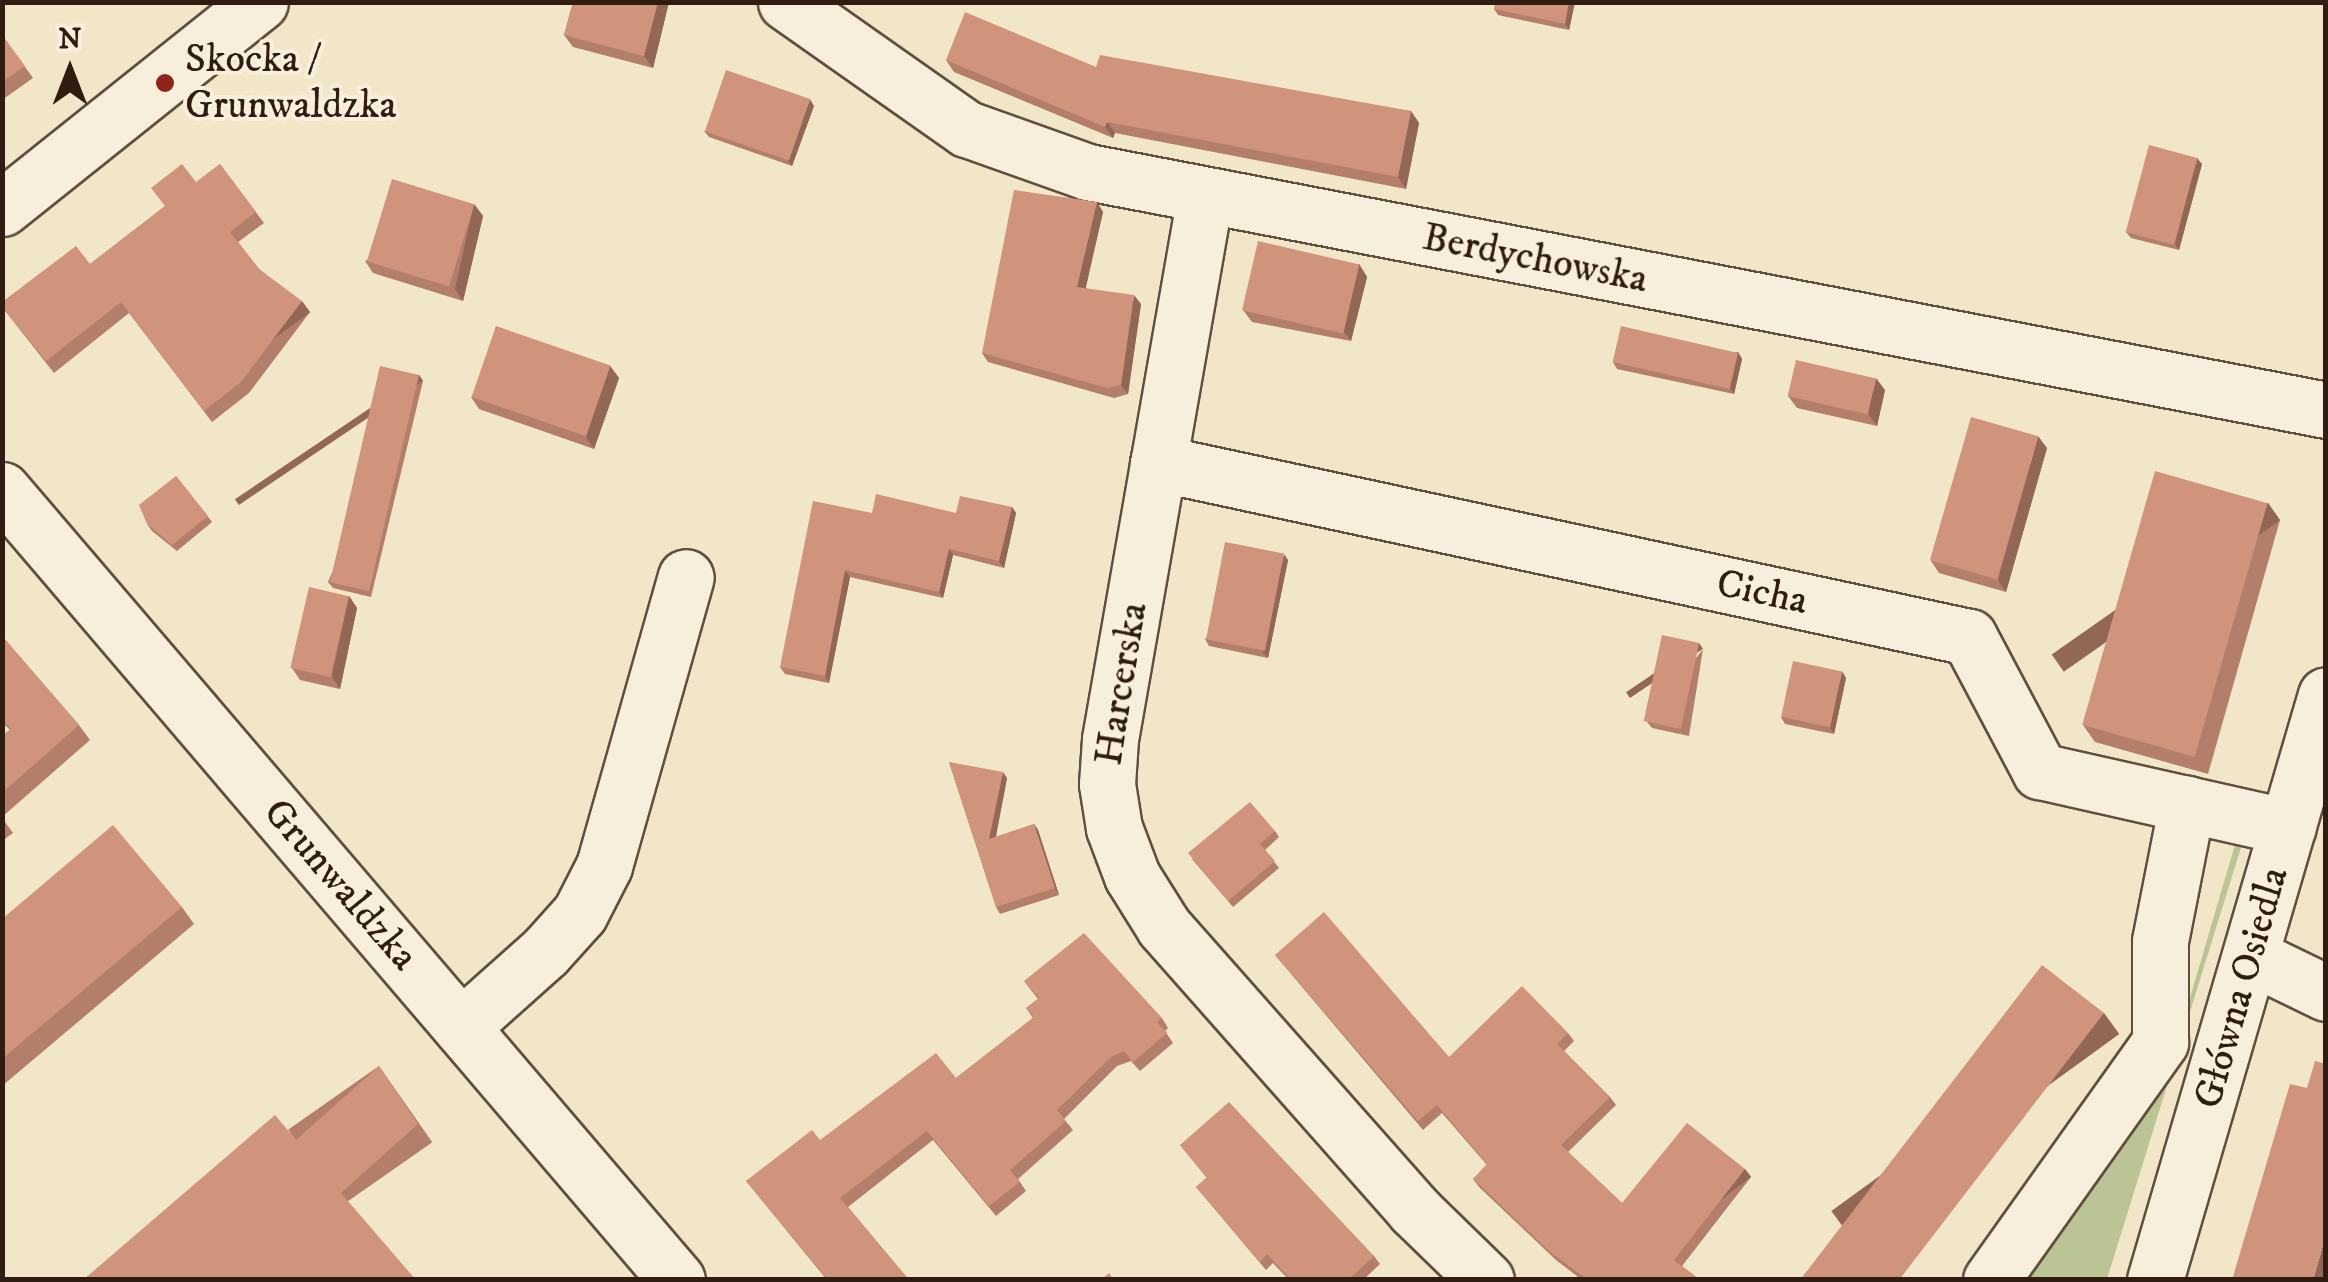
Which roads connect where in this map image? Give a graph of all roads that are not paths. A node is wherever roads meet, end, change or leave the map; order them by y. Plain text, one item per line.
1 (260, 2) edge
2 (786, 2) edge
3 (1205, 196) junction
4 (2, 208) edge
5 (2326, 410) edge
6 (1158, 463) junction
7 (2, 490) edge
8 (686, 576) dead end
9 (2326, 695) edge
10 (2187, 804) junction
11 (2288, 827) junction
12 (2252, 957) junction
13 (2326, 993) edge
14 (461, 1027) junction
15 (677, 1280) edge
16 (1486, 1280) edge
17 (1991, 1280) edge
18 (2154, 1280) edge

1 - 4 street
2 - 3 street, Berdychowska
3 - 5 street, Berdychowska
3 - 6 street, Harcerska
6 - 10 street, Cicha
6 - 16 street, Harcerska
7 - 14 street, Grunwaldzka
8 - 14 street
9 - 11 street, Główna Osiedla
10 - 11 street, Cicha
10 - 17 street
11 - 12 street, Główna Osiedla
12 - 13 street
12 - 18 street, Główna Osiedla
14 - 15 street, Grunwaldzka

